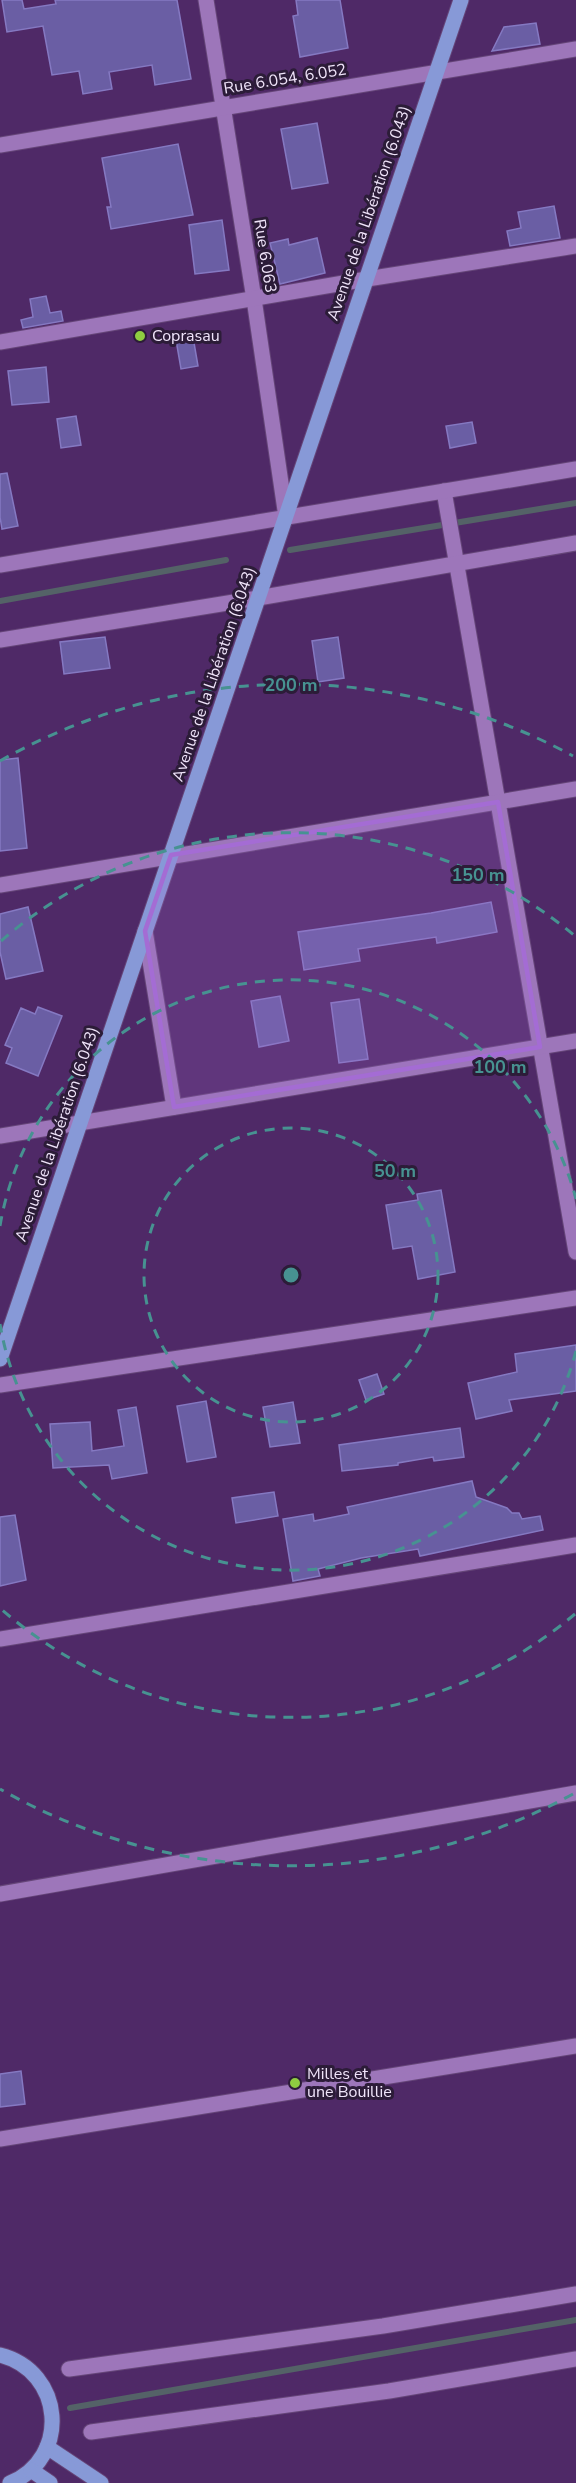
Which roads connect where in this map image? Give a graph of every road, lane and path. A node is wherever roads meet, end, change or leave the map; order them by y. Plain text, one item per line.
1 (206, 0) edge
2 (461, 0) edge
3 (576, 49) edge
4 (436, 72) junction
5 (223, 108) junction
6 (0, 145) edge
7 (576, 246) edge
8 (367, 279) junction
9 (254, 299) junction
10 (0, 342) edge
11 (576, 469) edge
12 (444, 491) junction
13 (286, 518) junction
14 (576, 543) edge
15 (457, 563) junction
16 (0, 565) edge
17 (258, 598) junction
18 (0, 640) edge
19 (576, 789) edge
20 (498, 802) junction
21 (171, 855) junction
22 (0, 885) edge
23 (145, 931) junction
24 (576, 1041) edge
25 (540, 1047) junction
26 (174, 1107) junction
27 (80, 1123) junction
28 (0, 1136) edge
29 (576, 1252) edge
30 (576, 1298) edge
31 (0, 1359) edge
32 (0, 1385) edge
33 (576, 1545) edge
34 (0, 1639) edge
35 (576, 1793) edge
36 (0, 1894) edge
37 (576, 2046) edge
38 (0, 2139) edge
39 (576, 2294) edge
40 (0, 2355) edge
41 (576, 2359) edge
42 (69, 2369) dead end
43 (91, 2432) dead end
44 (48, 2447) junction
45 (31, 2470) junction
46 (10, 2483) edge
47 (50, 2483) edge
48 (101, 2483) edge

1 - 5 street, Rue 6.063
2 - 4 main road, Avenue de la Libération (6.043)
3 - 4 street, Rue 6.054, 6.052
4 - 5 street, Rue 6.054, 6.052
4 - 8 main road, Avenue de la Libération (6.043)
5 - 6 street, Rue 6.054, 6.052
5 - 9 street, Rue 6.063
7 - 8 street
8 - 9 street
8 - 13 main road, Avenue de la Libération (6.043)
9 - 10 street
9 - 13 street, Rue 6.063
11 - 12 street
12 - 13 street
12 - 15 street
13 - 16 street
13 - 17 main road, Avenue de la Libération (6.043)
14 - 15 street
15 - 17 street
15 - 20 street
17 - 18 street
17 - 21 main road, Avenue de la Libération (6.043)
19 - 20 street
20 - 21 street
20 - 25 street
21 - 22 street
21 - 23 main road, Avenue de la Libération (6.043)
23 - 26 street
23 - 27 main road, Avenue de la Libération (6.043)
24 - 25 street
25 - 26 street
25 - 29 street
26 - 27 street
27 - 28 street
27 - 31 main road, Avenue de la Libération (6.043)
30 - 32 street
33 - 34 street
35 - 36 street
37 - 38 street
39 - 42 street
40 - 44 main road
41 - 43 street
44 - 45 main road
44 - 48 main road
45 - 46 main road
45 - 47 main road

